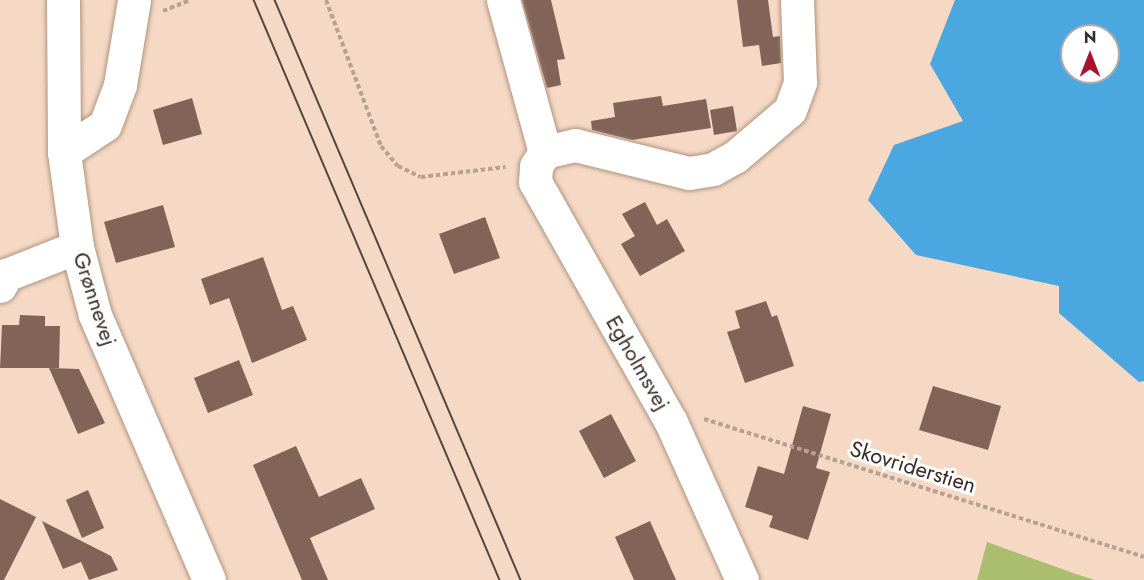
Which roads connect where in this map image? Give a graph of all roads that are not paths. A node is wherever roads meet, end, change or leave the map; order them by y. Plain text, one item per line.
1 (63, 0) edge
2 (134, 0) edge
3 (503, 0) edge
4 (797, 0) edge
5 (64, 152) junction
6 (540, 159) junction
7 (77, 247) junction
8 (2, 279) edge
9 (209, 580) edge
10 (742, 580) edge

1 - 5 street, Grønnevej
2 - 5 street
3 - 6 street, Egholmsvej
4 - 6 street
5 - 7 street, Grønnevej
6 - 10 street, Egholmsvej
7 - 8 street
7 - 9 street, Grønnevej

